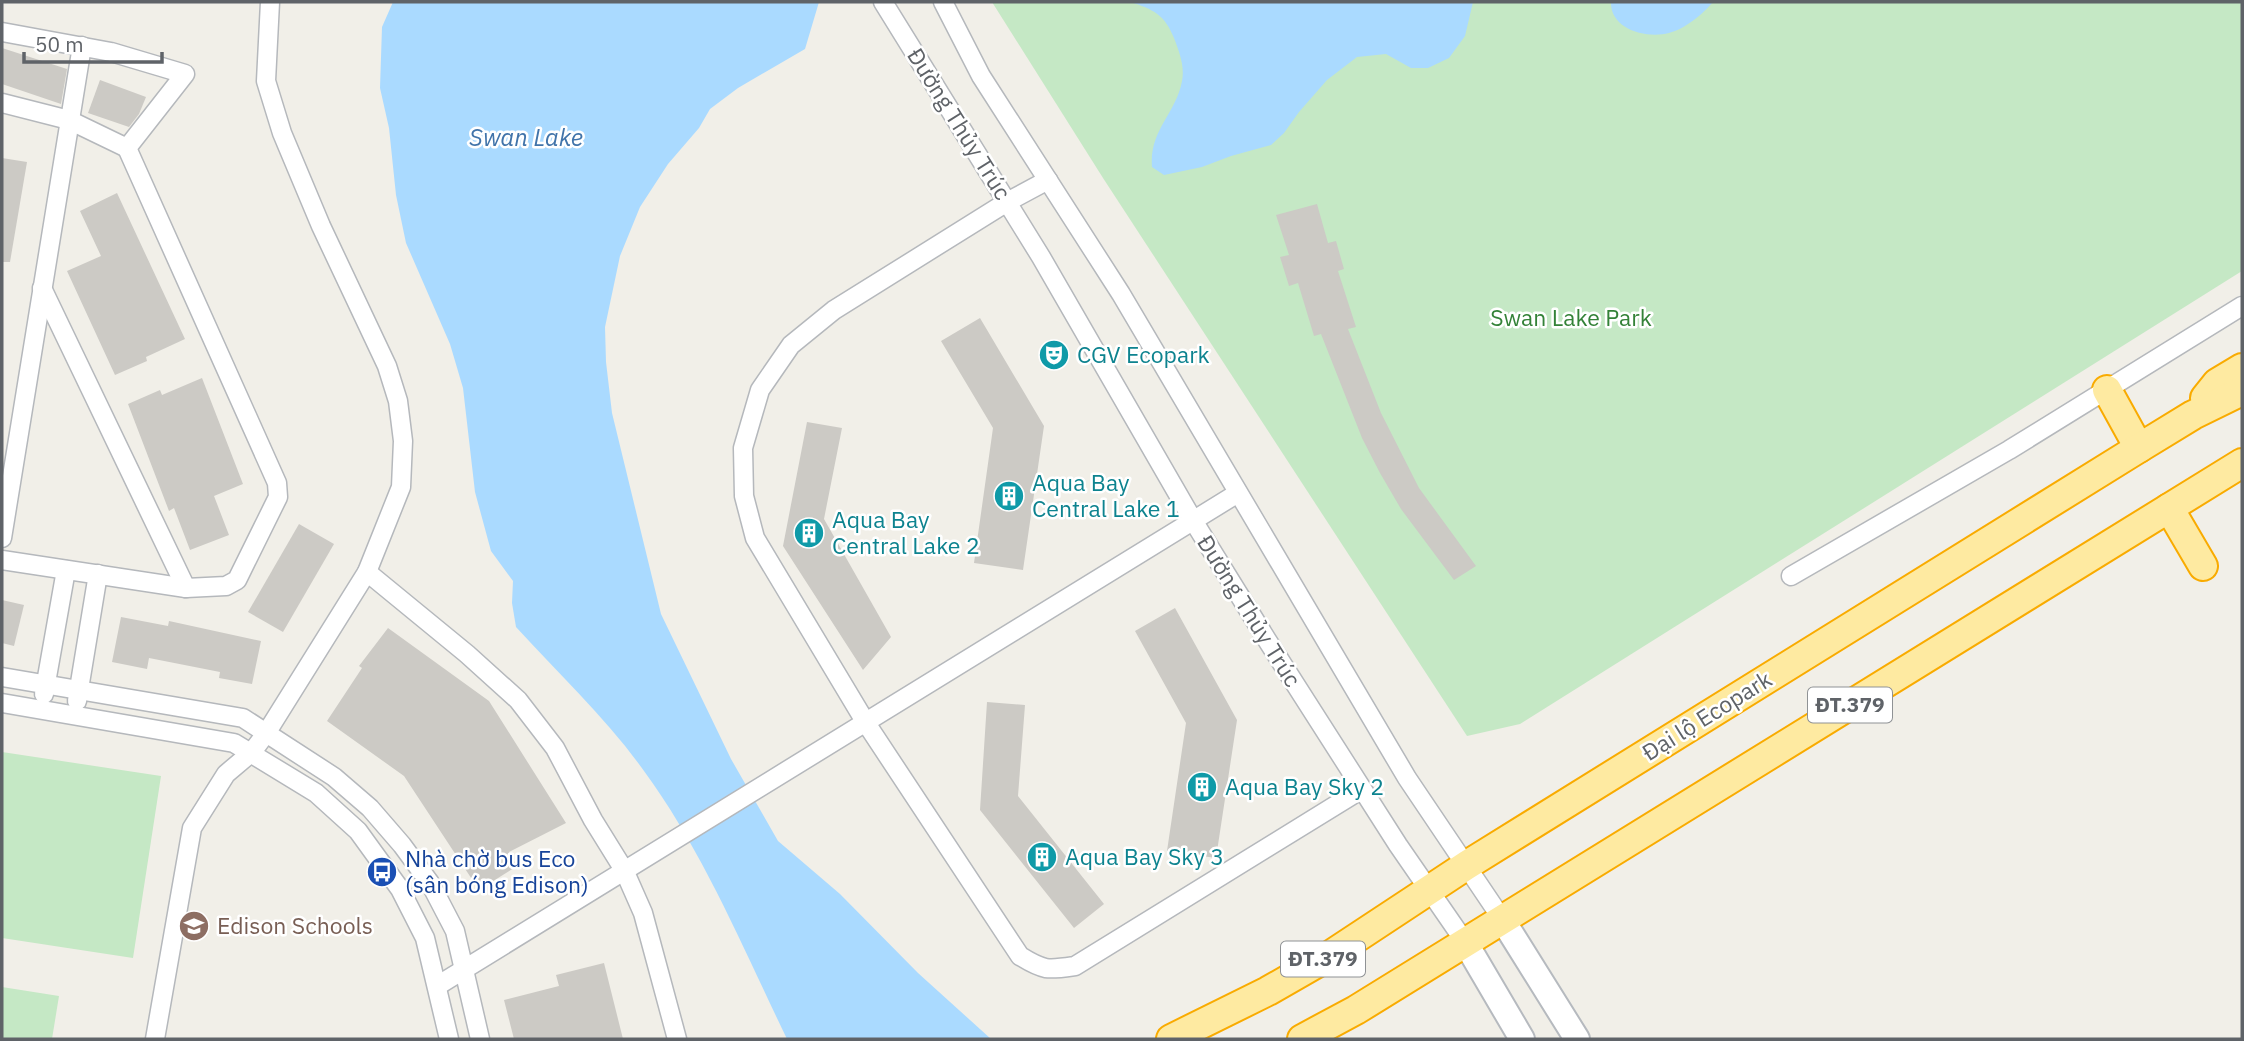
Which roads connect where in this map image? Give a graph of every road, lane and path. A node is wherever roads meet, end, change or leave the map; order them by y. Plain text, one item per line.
1 (270, 2) edge
2 (883, 2) edge
3 (943, 2) edge
4 (2, 32) edge
5 (82, 46) junction
6 (2, 103) edge
7 (69, 120) junction
8 (127, 148) junction
9 (1048, 180) junction
10 (1007, 202) junction
11 (41, 288) junction
12 (2242, 306) edge
13 (2242, 368) edge
14 (2107, 390) junction
15 (2242, 391) edge
16 (2193, 415) junction
17 (2139, 448) junction
18 (2240, 465) edge
19 (1238, 493) junction
20 (2169, 508) junction
21 (1194, 522) junction
22 (2, 538) edge
23 (2, 560) edge
24 (2203, 566) dead end
25 (66, 570) junction
26 (367, 572) junction
27 (98, 575) junction
28 (1791, 576) dead end
29 (186, 588) junction
30 (2, 677) edge
31 (46, 685) junction
32 (79, 691) junction
33 (2, 702) edge
34 (42, 709) junction
35 (75, 715) junction
36 (866, 723) junction
37 (267, 732) junction
38 (252, 752) junction
39 (1362, 789) junction
40 (1467, 865) junction
41 (624, 870) junction
42 (1430, 891) junction
43 (1502, 919) junction
44 (1465, 942) junction
45 (463, 969) junction
46 (437, 986) junction
47 (155, 1039) edge
48 (449, 1039) edge
49 (480, 1039) edge
50 (677, 1039) edge
51 (1171, 1039) edge
52 (1302, 1039) edge
53 (1522, 1039) edge
54 (1577, 1039) edge

1 - 26 street
2 - 10 street, Đường Thủy Trúc
3 - 9 street, Đường Thủy Trúc
4 - 5 street
5 - 7 street
5 - 8 street
6 - 7 street
7 - 8 street
7 - 11 street
8 - 29 street
9 - 10 street
9 - 19 street, Đường Thủy Trúc
10 - 21 street, Đường Thủy Trúc
10 - 36 street
11 - 22 street
11 - 29 street
12 - 14 street
13 - 16 highway
14 - 17 highway
14 - 28 street
15 - 16 highway, Đại lộ Ecopark / ĐT.379
16 - 17 highway, Đại lộ Ecopark / ĐT.379
17 - 40 highway, Đại lộ Ecopark / ĐT.379
18 - 20 highway, ĐT.379
19 - 21 street
19 - 40 street, Đường Thủy Trúc
20 - 24 highway
20 - 43 highway, ĐT.379
21 - 36 street
21 - 39 street, Đường Thủy Trúc
23 - 25 street
25 - 27 street
25 - 31 street
26 - 37 street
26 - 41 street
27 - 29 street
27 - 32 street
30 - 31 street
31 - 32 street
31 - 34 street
32 - 35 street
32 - 37 street
33 - 34 street
34 - 35 street
35 - 38 street
36 - 39 street
36 - 41 street
37 - 38 street
37 - 45 street
38 - 46 street
38 - 47 street
39 - 42 street, Đường Thủy Trúc
40 - 42 highway, Đại lộ Ecopark / ĐT.379
40 - 43 street, Đường Thủy Trúc
41 - 45 street
41 - 50 street
42 - 44 street, Đường Thủy Trúc
42 - 51 highway, Đại lộ Ecopark / ĐT.379
43 - 44 highway, ĐT.379
43 - 54 main road
44 - 52 highway, ĐT.379
44 - 53 main road
45 - 46 street
45 - 49 street
46 - 48 street

